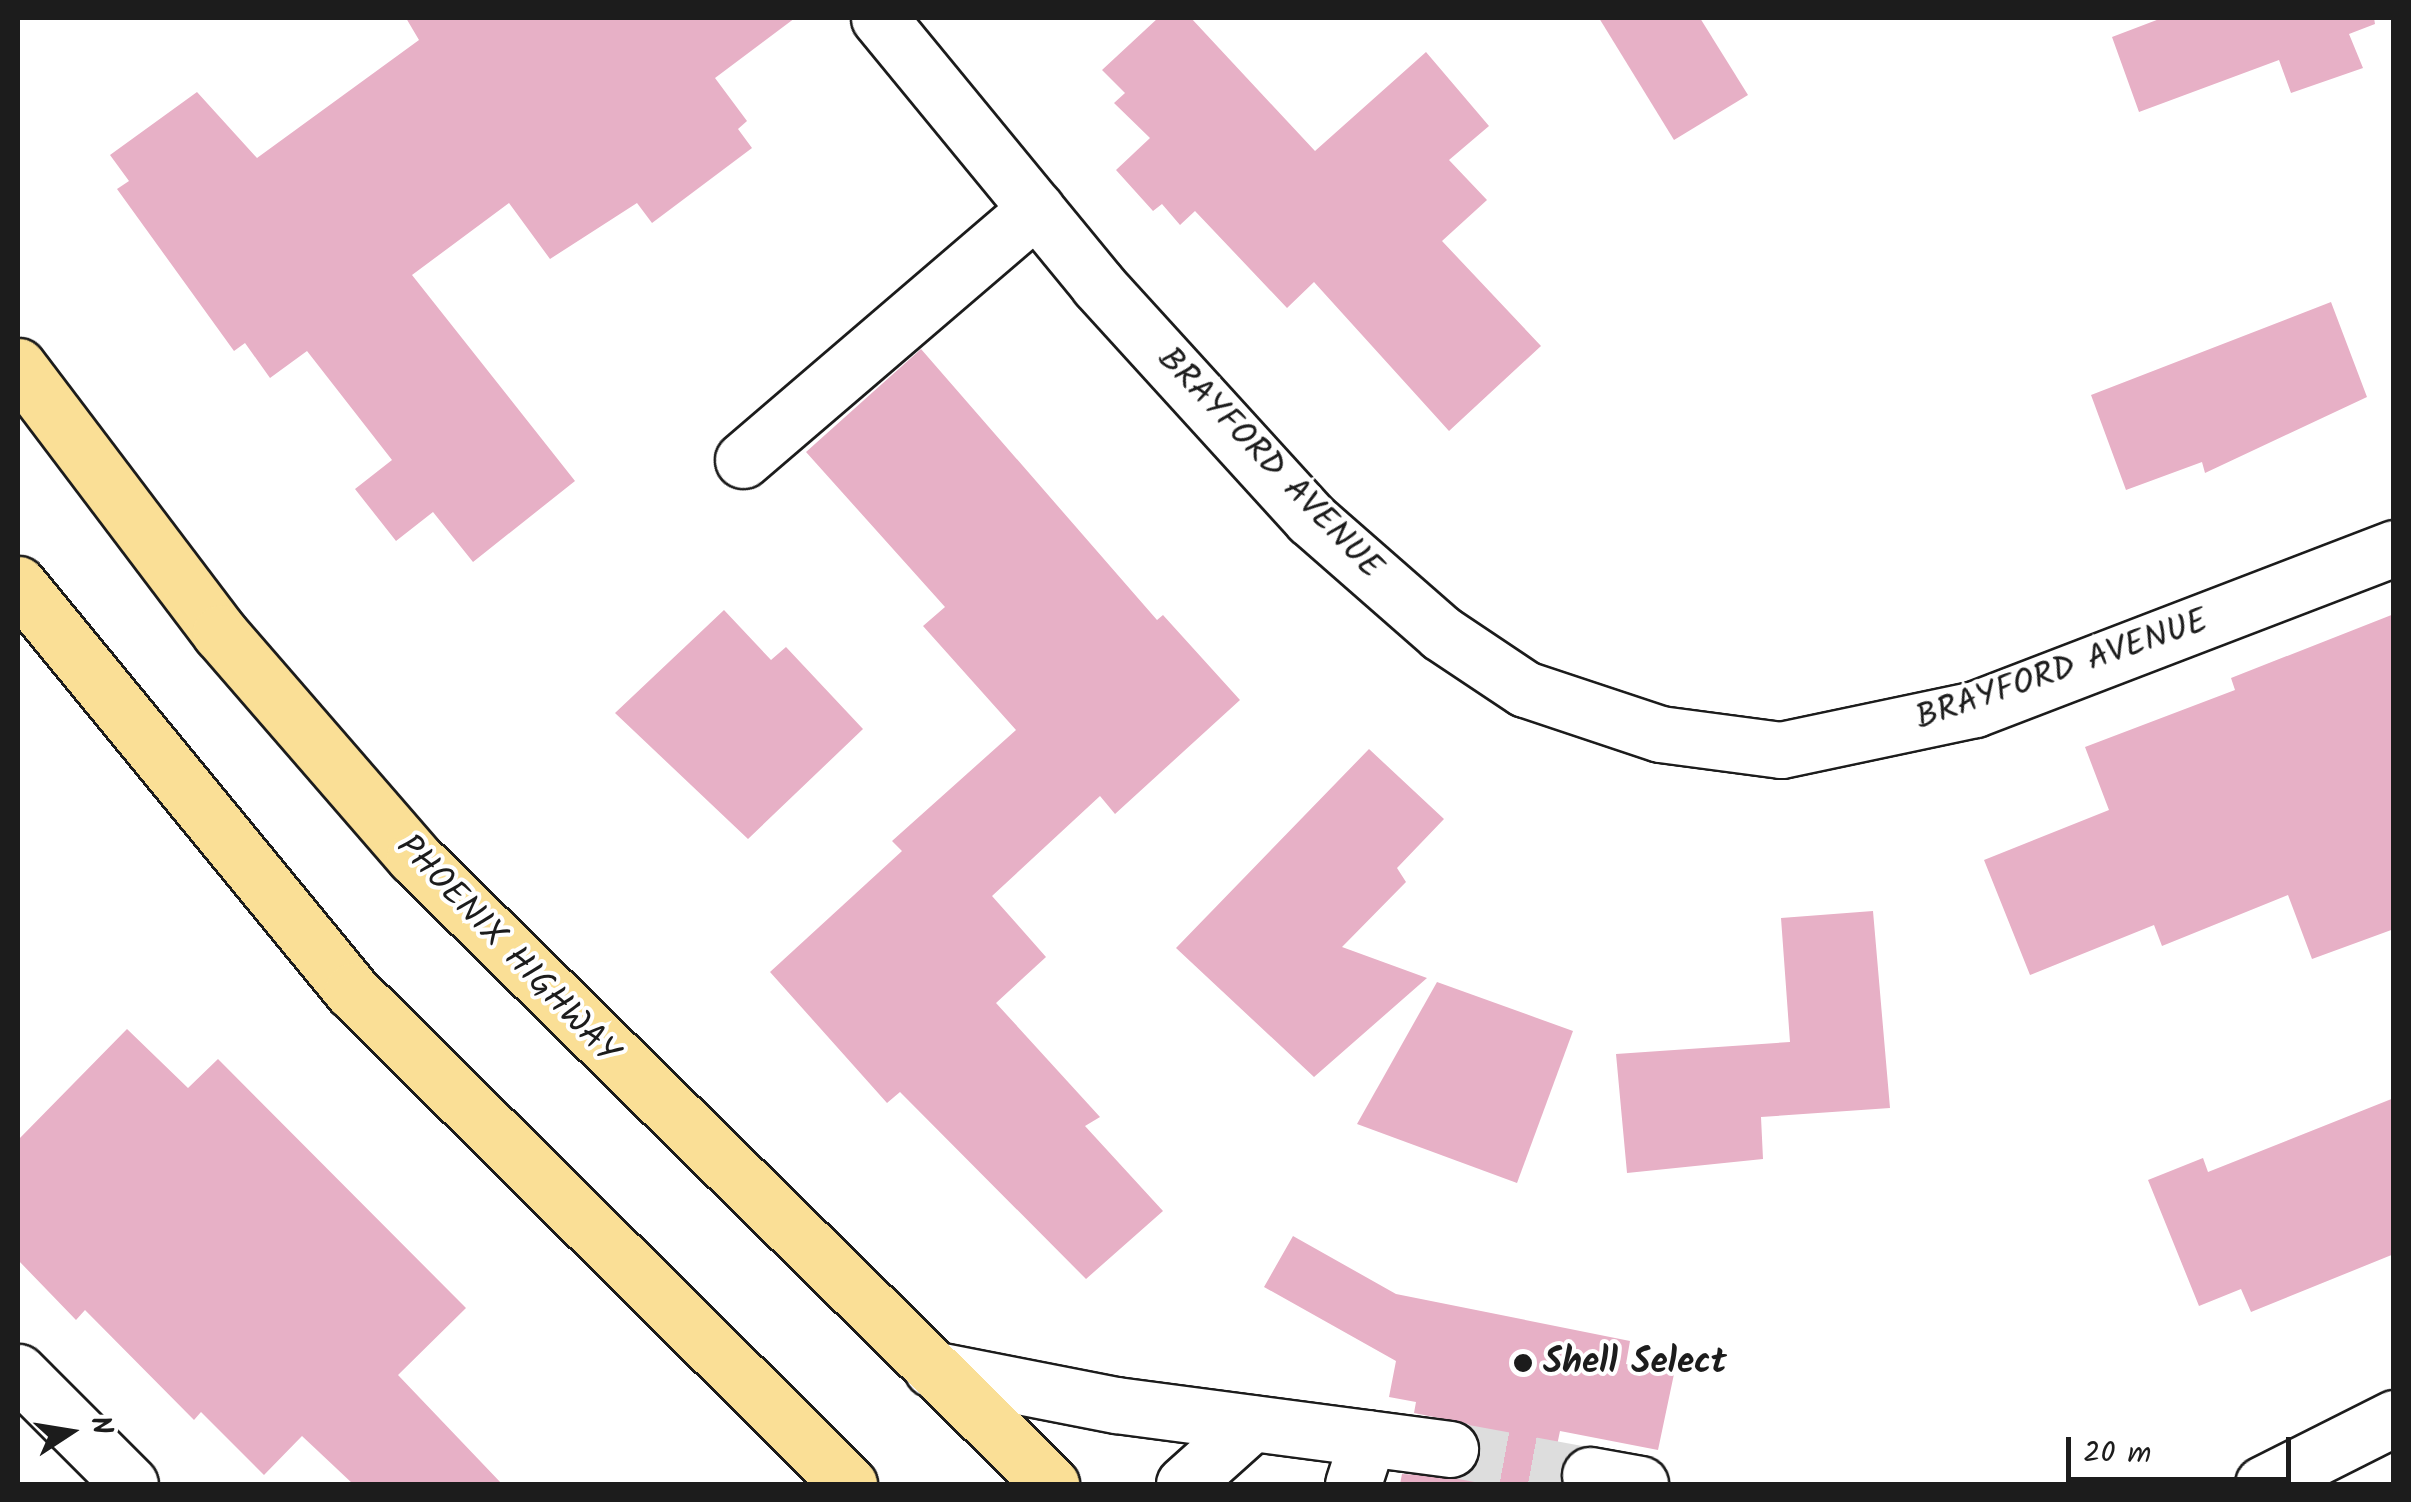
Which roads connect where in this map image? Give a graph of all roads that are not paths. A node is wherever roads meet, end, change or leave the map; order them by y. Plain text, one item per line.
1 (879, 18) edge
2 (1036, 209) junction
3 (18, 366) edge
4 (743, 460) dead end
5 (2394, 548) edge
6 (18, 584) edge
7 (932, 1369) junction
8 (18, 1372) edge
9 (2394, 1418) edge
10 (1252, 1422) junction
11 (1450, 1450) tunnel mouth
12 (1360, 1461) edge
13 (130, 1484) edge
14 (849, 1484) edge
15 (1051, 1484) edge
16 (1184, 1484) edge
17 (2264, 1484) edge

1 - 2 street, BRAYFORD AVENUE
2 - 4 street
2 - 5 street, BRAYFORD AVENUE
3 - 7 main road, PHOENIX HIGHWAY
6 - 14 main road
7 - 10 street
7 - 15 main road, PHOENIX HIGHWAY
8 - 13 street
9 - 17 street
10 - 12 street
10 - 16 street
11 - 12 street

